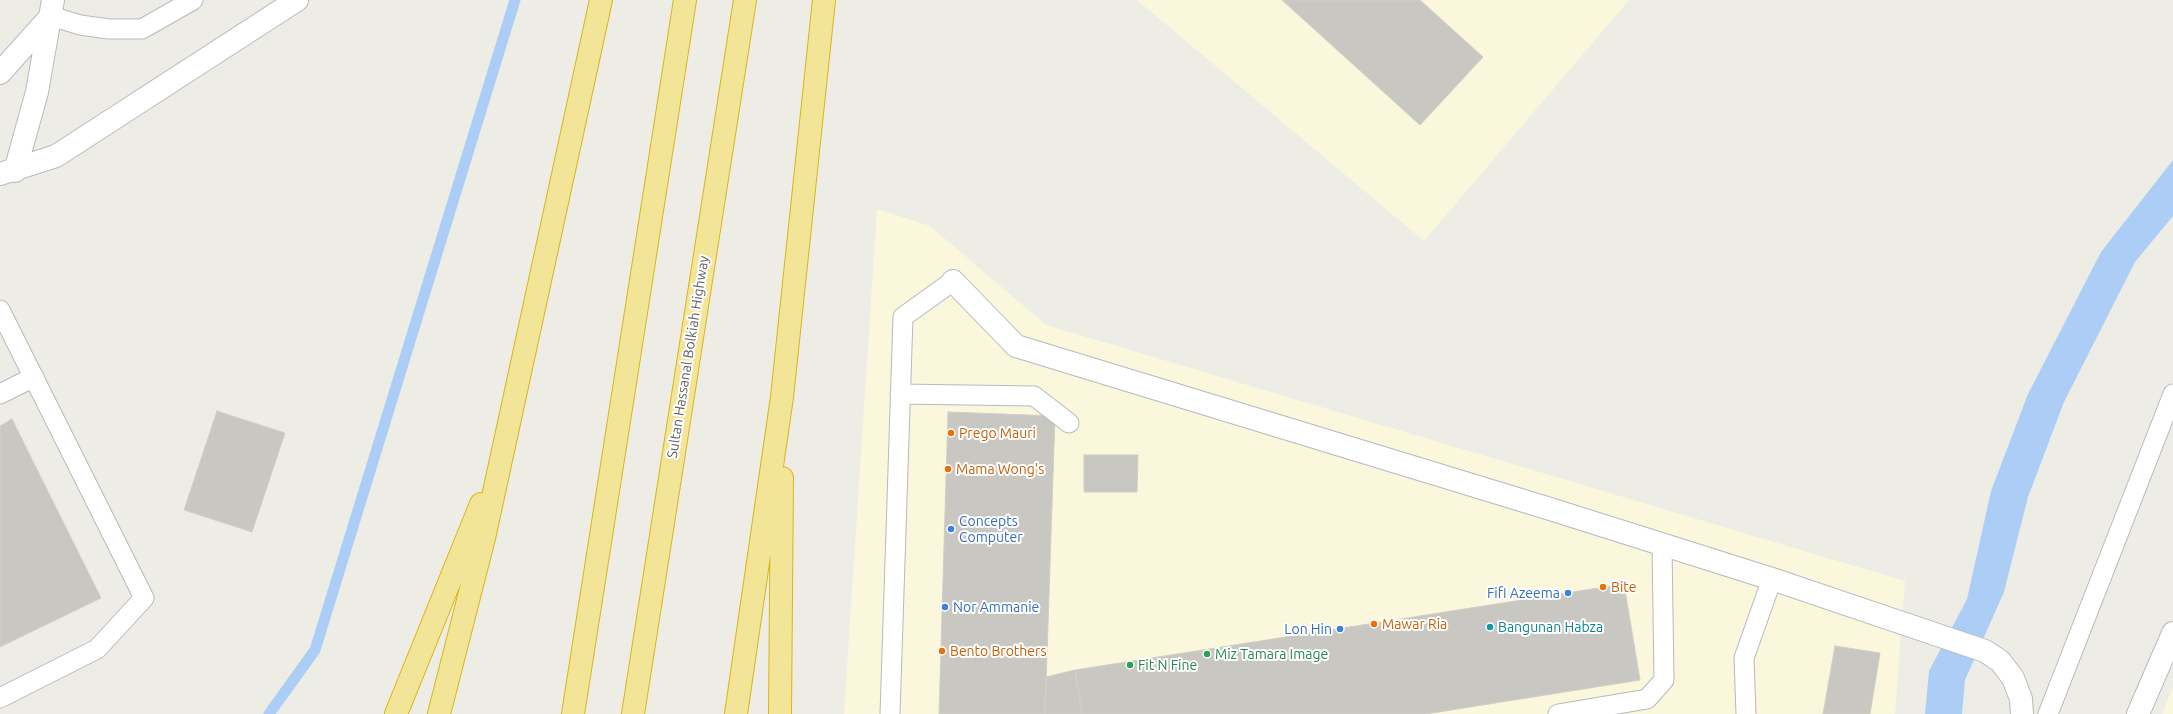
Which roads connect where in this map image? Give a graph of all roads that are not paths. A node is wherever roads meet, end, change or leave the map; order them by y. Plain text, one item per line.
1 (193, 0) edge
2 (296, 0) edge
3 (601, 0) edge
4 (685, 0) edge
5 (745, 0) edge
6 (824, 0) edge
7 (52, 8) edge
8 (0, 73) edge
9 (7, 173) edge
10 (953, 281) joint
11 (0, 310) edge
12 (34, 377) junction
13 (0, 394) edge
14 (900, 394) junction
15 (2173, 394) edge
16 (782, 397) junction
17 (1069, 423) dead end
18 (503, 450) junction
19 (1662, 545) junction
20 (1772, 579) junction
21 (2173, 633) edge
22 (0, 698) edge
23 (396, 714) edge
24 (439, 714) edge
25 (573, 714) edge
26 (633, 714) edge
27 (736, 714) edge
28 (780, 714) edge
29 (890, 714) edge
30 (1558, 714) edge
31 (1746, 714) edge
32 (2022, 714) edge
33 (2048, 714) edge
34 (2138, 714) edge

1 - 7 lane
2 - 9 street
3 - 18 highway
4 - 25 highway
5 - 26 highway, Sultan Hassanal Bolkiah Highway
6 - 16 highway
7 - 8 street
7 - 9 street
10 - 14 lane
10 - 19 street
11 - 12 lane
12 - 13 lane
12 - 22 lane
14 - 17 lane
14 - 29 lane
15 - 33 lane
16 - 27 highway
16 - 28 highway
18 - 23 highway
18 - 24 highway
19 - 20 street
19 - 30 lane
20 - 31 lane
20 - 32 street
21 - 34 street

